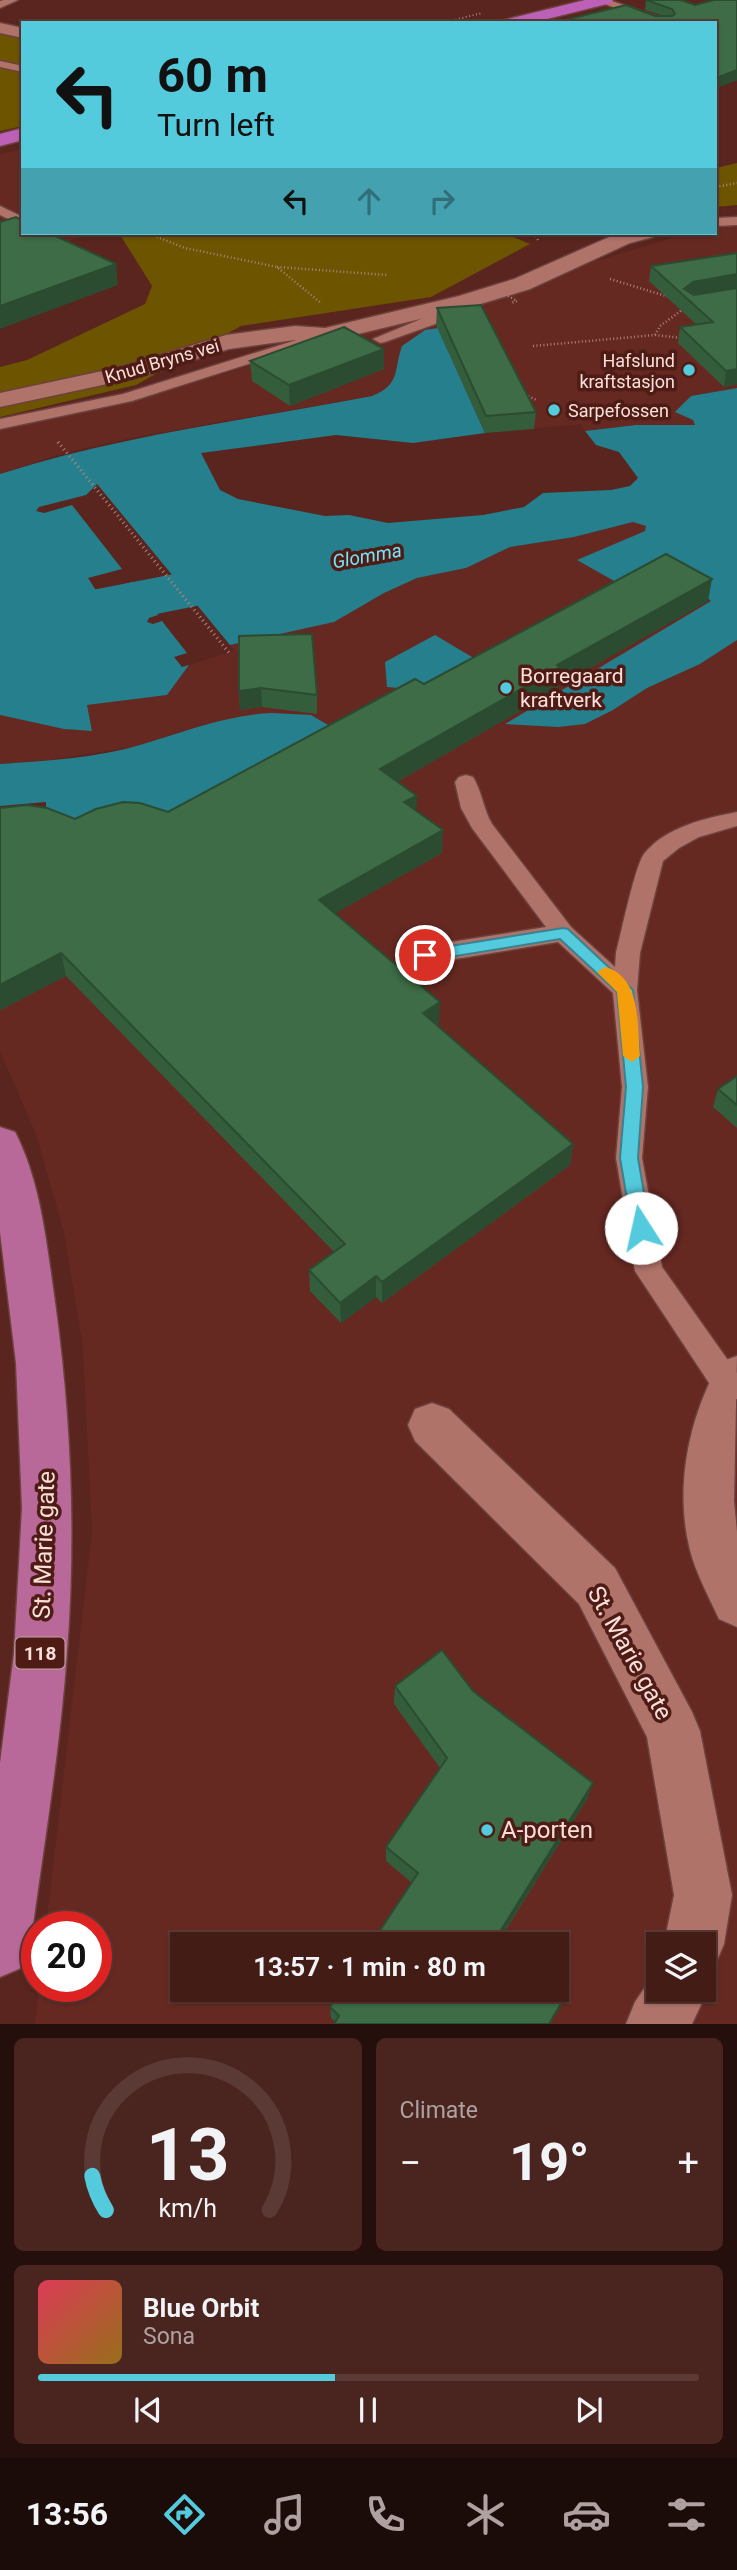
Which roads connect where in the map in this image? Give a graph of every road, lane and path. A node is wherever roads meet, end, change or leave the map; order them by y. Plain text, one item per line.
1 (13, 0) edge
2 (603, 0) edge
3 (0, 5) edge
4 (518, 21) edge
5 (661, 21) edge
6 (0, 28) edge
7 (21, 33) edge
8 (0, 64) edge
9 (21, 69) edge
10 (21, 135) edge
11 (0, 140) edge
12 (737, 183) edge
13 (717, 187) edge
14 (0, 210) edge
15 (21, 221) edge
16 (737, 221) edge
17 (717, 222) edge
18 (152, 235) edge
19 (616, 235) edge
20 (277, 268) junction
21 (387, 275) dead end
22 (604, 277) dead end
23 (508, 296) dead end
24 (523, 300) dead end
25 (511, 303) dead end
26 (465, 304) junction
27 (353, 327) junction
28 (325, 335) junction
29 (654, 335) junction
30 (693, 335) edge
31 (380, 339) dead end
32 (533, 346) dead end
33 (520, 393) edge
34 (0, 400) edge
35 (537, 400) dead end
36 (0, 424) edge
37 (66, 452) dead end
38 (230, 654) dead end
39 (466, 782) dead end
40 (737, 819) edge
41 (563, 933) junction
42 (425, 955) dead end
43 (625, 990) junction
44 (0, 1144) edge
45 (733, 1383) edge
46 (432, 1425) dead end
47 (737, 1601) edge
48 (696, 1932) edge
49 (0, 1947) edge
50 (671, 2002) edge
51 (657, 2024) edge

1 - 3 lane
2 - 4 highway
2 - 5 lane
6 - 7 street
8 - 9 lane
10 - 11 highway
12 - 13 path
14 - 15 lane
16 - 17 lane
18 - 20 path
19 - 26 street
20 - 21 path
20 - 27 path
22 - 29 path
23 - 25 path, bridge
24 - 26 path
26 - 27 street, Knud Bryns vei
26 - 31 lane
27 - 28 street, Knud Bryns vei
28 - 34 street, Knud Bryns vei
28 - 36 lane
29 - 30 path
29 - 32 path
33 - 35 path
37 - 38 path
39 - 41 lane
40 - 43 lane
41 - 42 lane
41 - 43 lane
43 - 45 lane
44 - 49 main road, St. Marie gate / 118
45 - 47 street
46 - 48 street, St. Marie gate
50 - 51 street

